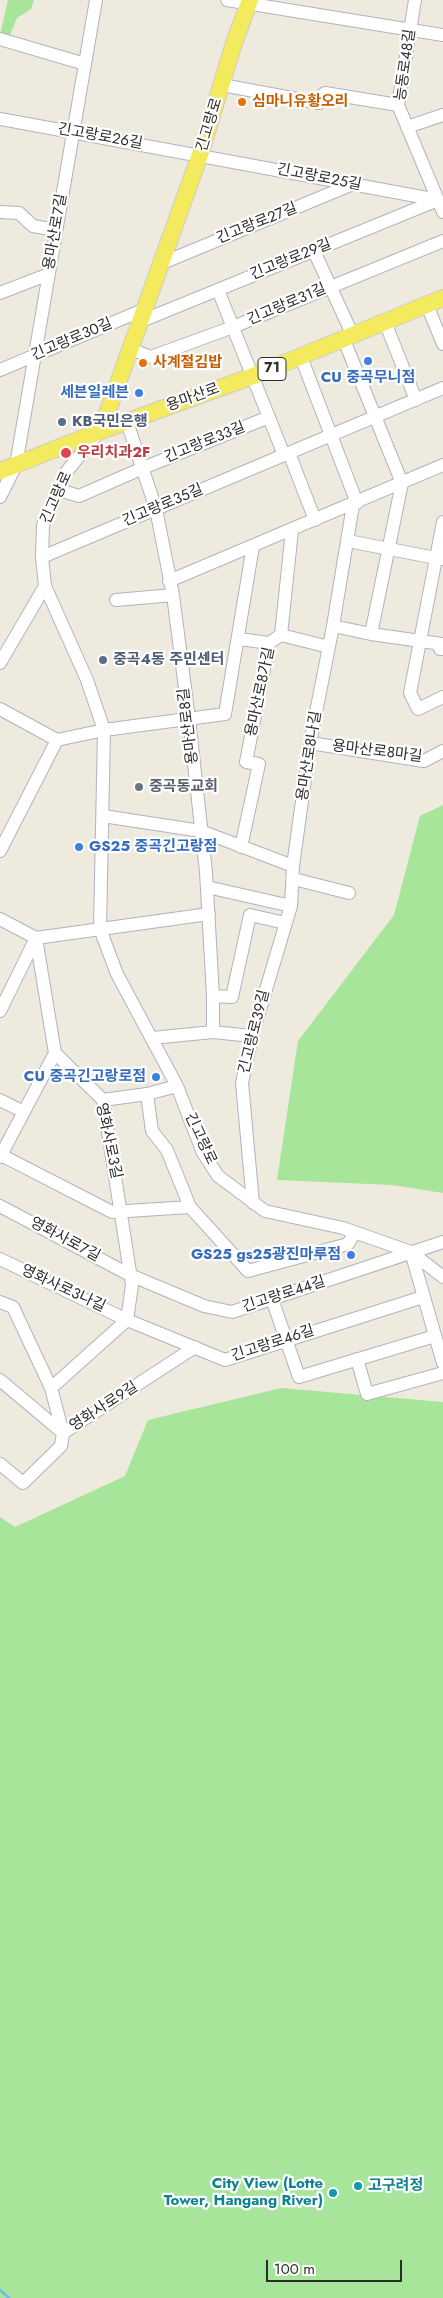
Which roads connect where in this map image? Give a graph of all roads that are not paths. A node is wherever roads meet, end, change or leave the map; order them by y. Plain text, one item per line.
1 (96, 0) edge
2 (227, 0) edge
3 (415, 0) edge
4 (249, 2) edge
5 (410, 29) junction
6 (443, 35) edge
7 (0, 39) edge
8 (85, 64) junction
9 (222, 85) junction
10 (398, 105) junction
11 (443, 114) edge
12 (0, 119) edge
13 (407, 127) junction
14 (73, 132) junction
15 (200, 155) junction
16 (353, 184) junction
17 (441, 204) edge
18 (0, 212) edge
19 (56, 230) junction
20 (443, 241) edge
21 (314, 251) junction
22 (160, 264) junction
23 (49, 274) junction
24 (330, 287) junction
25 (218, 290) junction
26 (0, 293) edge
27 (443, 298) edge
28 (427, 305) junction
29 (141, 316) junction
30 (386, 322) junction
31 (233, 327) junction
32 (348, 338) junction
33 (443, 344) edge
34 (130, 349) junction
35 (34, 356) junction
36 (301, 357) junction
37 (0, 370) edge
38 (253, 376) junction
39 (443, 388) edge
40 (416, 400) junction
41 (269, 417) junction
42 (374, 418) junction
43 (127, 422) junction
44 (98, 432) junction
45 (331, 436) junction
46 (287, 454) junction
47 (16, 465) junction
48 (443, 465) edge
49 (143, 468) junction
50 (0, 471) edge
51 (402, 483) junction
52 (59, 490) junction
53 (0, 497) edge
54 (355, 504) junction
55 (156, 509) junction
56 (315, 520) junction
57 (443, 522) edge
58 (292, 530) junction
59 (348, 541) junction
60 (253, 546) junction
61 (388, 550) junction
62 (42, 557) junction
63 (439, 559) edge
64 (169, 581) junction
65 (45, 586) junction
66 (173, 594) junction
67 (116, 600) dead end
68 (333, 626) junction
69 (370, 634) junction
70 (281, 635) junction
71 (239, 639) junction
72 (420, 640) junction
73 (269, 643) junction
74 (329, 647) junction
75 (443, 650) edge
76 (0, 663) edge
77 (443, 698) edge
78 (0, 709) edge
79 (189, 719) junction
80 (104, 730) junction
81 (57, 740) junction
82 (310, 743) junction
83 (443, 751) edge
84 (103, 816) junction
85 (201, 832) junction
86 (241, 847) junction
87 (0, 851) edge
88 (294, 866) junction
89 (294, 879) junction
90 (207, 887) junction
91 (349, 893) dead end
92 (291, 906) junction
93 (209, 914) junction
94 (0, 919) edge
95 (285, 923) junction
96 (100, 929) junction
97 (36, 938) junction
98 (213, 996) junction
99 (0, 1011) edge
100 (213, 1032) junction
101 (252, 1036) junction
102 (152, 1038) junction
103 (55, 1053) junction
104 (177, 1086) junction
105 (147, 1094) junction
106 (0, 1100) edge
107 (102, 1100) junction
108 (24, 1112) junction
109 (0, 1156) edge
110 (253, 1203) junction
111 (0, 1206) edge
112 (190, 1207) junction
113 (122, 1213) junction
114 (355, 1232) junction
115 (443, 1242) edge
116 (411, 1252) junction
117 (0, 1259) edge
118 (130, 1275) junction
119 (443, 1277) edge
120 (423, 1297) junction
121 (272, 1299) junction
122 (0, 1302) edge
123 (127, 1320) junction
124 (435, 1336) junction
125 (286, 1340) junction
126 (195, 1348) junction
127 (357, 1359) junction
128 (443, 1363) edge
129 (443, 1373) edge
130 (0, 1380) edge
131 (52, 1388) junction
132 (63, 1433) junction
133 (0, 1464) edge

1 - 8 street, 용마산로7길
2 - 4 street
3 - 5 street, 능동로48길
4 - 5 street
4 - 9 main road, 긴고랑로
5 - 6 street
5 - 10 street, 능동로48길
7 - 8 street
8 - 14 street, 용마산로7길
9 - 10 street
9 - 15 main road, 긴고랑로
10 - 13 street, 능동로48길
11 - 13 street
12 - 14 street, 긴고랑로26길
13 - 17 street, 능동로48길
14 - 15 street, 긴고랑로26길
14 - 19 street, 용마산로7길
15 - 16 street, 긴고랑로25길
15 - 22 main road, 긴고랑로
16 - 17 street, 긴고랑로25길
16 - 22 street, 긴고랑로27길
17 - 21 street, 긴고랑로29길
18 - 19 street
19 - 23 street, 용마산로7길
20 - 24 street, 긴고랑로31길
21 - 24 street
21 - 25 street, 긴고랑로29길
22 - 29 main road, 긴고랑로
23 - 26 street
23 - 35 street, 용마산로7길
24 - 31 street, 긴고랑로31길
24 - 32 street
25 - 29 street, 긴고랑로29길
25 - 31 street
27 - 28 main road, 용마산로 / 71
28 - 30 main road, 용마산로 / 71
28 - 33 street
29 - 34 main road, 긴고랑로
29 - 35 street, 긴고랑로30길
30 - 32 main road, 용마산로 / 71
30 - 40 street
31 - 34 street, 긴고랑로31길
31 - 38 street
32 - 36 main road, 용마산로 / 71
32 - 42 street
34 - 44 main road, 긴고랑로
35 - 37 street, 긴고랑로30길
35 - 47 street, 용마산로7길
36 - 38 main road, 용마산로 / 71
36 - 45 street
38 - 41 street
38 - 43 main road, 용마산로 / 71
39 - 40 street, 긴고랑로35길
40 - 42 street, 긴고랑로35길
41 - 46 street
41 - 49 street, 긴고랑로33길
42 - 45 street, 긴고랑로35길
42 - 51 street
43 - 44 main road, 용마산로 / 71
43 - 49 street, 용마산로8길
44 - 47 main road, 용마산로 / 71
44 - 52 street, 긴고랑로
45 - 46 street, 긴고랑로35길
45 - 54 street
46 - 55 street, 긴고랑로35길
46 - 56 street
47 - 50 main road, 용마산로 / 71
47 - 53 street, 용마산로7길
48 - 51 street
49 - 52 street, 긴고랑로33길
49 - 55 street, 용마산로8길
51 - 54 street
51 - 61 street
52 - 62 street, 긴고랑로
54 - 56 street
54 - 59 street, 용마산로8나길
55 - 62 street, 긴고랑로35길
55 - 64 street, 용마산로8길
56 - 58 street
57 - 63 street
58 - 60 street
58 - 70 street, 용마산로8가길
59 - 61 street
59 - 68 street, 용마산로8나길
60 - 64 street
60 - 71 street
61 - 63 street
61 - 69 street
62 - 65 street, 긴고랑로
63 - 72 street
64 - 66 street, 용마산로8길
65 - 76 street
65 - 80 street, 긴고랑로
66 - 67 street
66 - 79 street, 용마산로8길
68 - 69 street
68 - 74 street, 용마산로8나길
69 - 72 street
70 - 73 street, 용마산로8가길
70 - 74 street
71 - 73 street
71 - 79 street
72 - 75 street
72 - 77 street
73 - 86 street, 용마산로8가길
74 - 82 street, 용마산로8나길
78 - 81 street
79 - 80 street
79 - 85 street, 용마산로8길
80 - 81 street
80 - 84 street, 긴고랑로
81 - 87 street
82 - 83 street, 용마산로8마길
82 - 88 street, 용마산로8나길
84 - 85 street
84 - 96 street, 긴고랑로
85 - 86 street
85 - 90 street, 용마산로8길
86 - 88 street
88 - 89 street, 긴고랑로39길
89 - 91 street
89 - 92 street, 긴고랑로39길
90 - 92 street
90 - 93 street, 용마산로8길
92 - 95 street, 긴고랑로39길
93 - 96 street
93 - 98 street, 용마산로8길
94 - 97 street
95 - 98 street
95 - 101 street, 긴고랑로39길
96 - 97 street
96 - 102 street, 긴고랑로
97 - 99 street
97 - 103 street
98 - 100 street, 용마산로8길
100 - 101 street
100 - 102 street
101 - 110 street, 긴고랑로39길
102 - 104 street, 긴고랑로
103 - 107 street, 영화사로3길
103 - 108 street
104 - 105 street
104 - 110 street, 긴고랑로
105 - 107 street
105 - 112 street
106 - 108 street
107 - 113 street, 영화사로3길
108 - 109 street
109 - 113 street
110 - 114 street, 긴고랑로
111 - 118 street, 영화사로7길
112 - 113 street
112 - 114 street
113 - 118 street, 영화사로3길
114 - 116 street, 긴고랑로
115 - 116 street, 긴고랑로44길
116 - 119 street, 긴고랑로
116 - 120 street
116 - 121 street, 긴고랑로44길
117 - 123 street, 영화사로3나길
118 - 121 street, 긴고랑로44길
118 - 123 street, 영화사로3길
120 - 124 street
120 - 125 street, 긴고랑로46길
121 - 125 street
122 - 131 street, 영화사로9길
123 - 126 street, 긴고랑로46길
123 - 131 street
124 - 127 street
124 - 128 street
125 - 126 street, 긴고랑로46길
125 - 127 street
126 - 132 street, 영화사로9길
127 - 129 street
130 - 132 street
131 - 132 street, 영화사로9길
132 - 133 street

